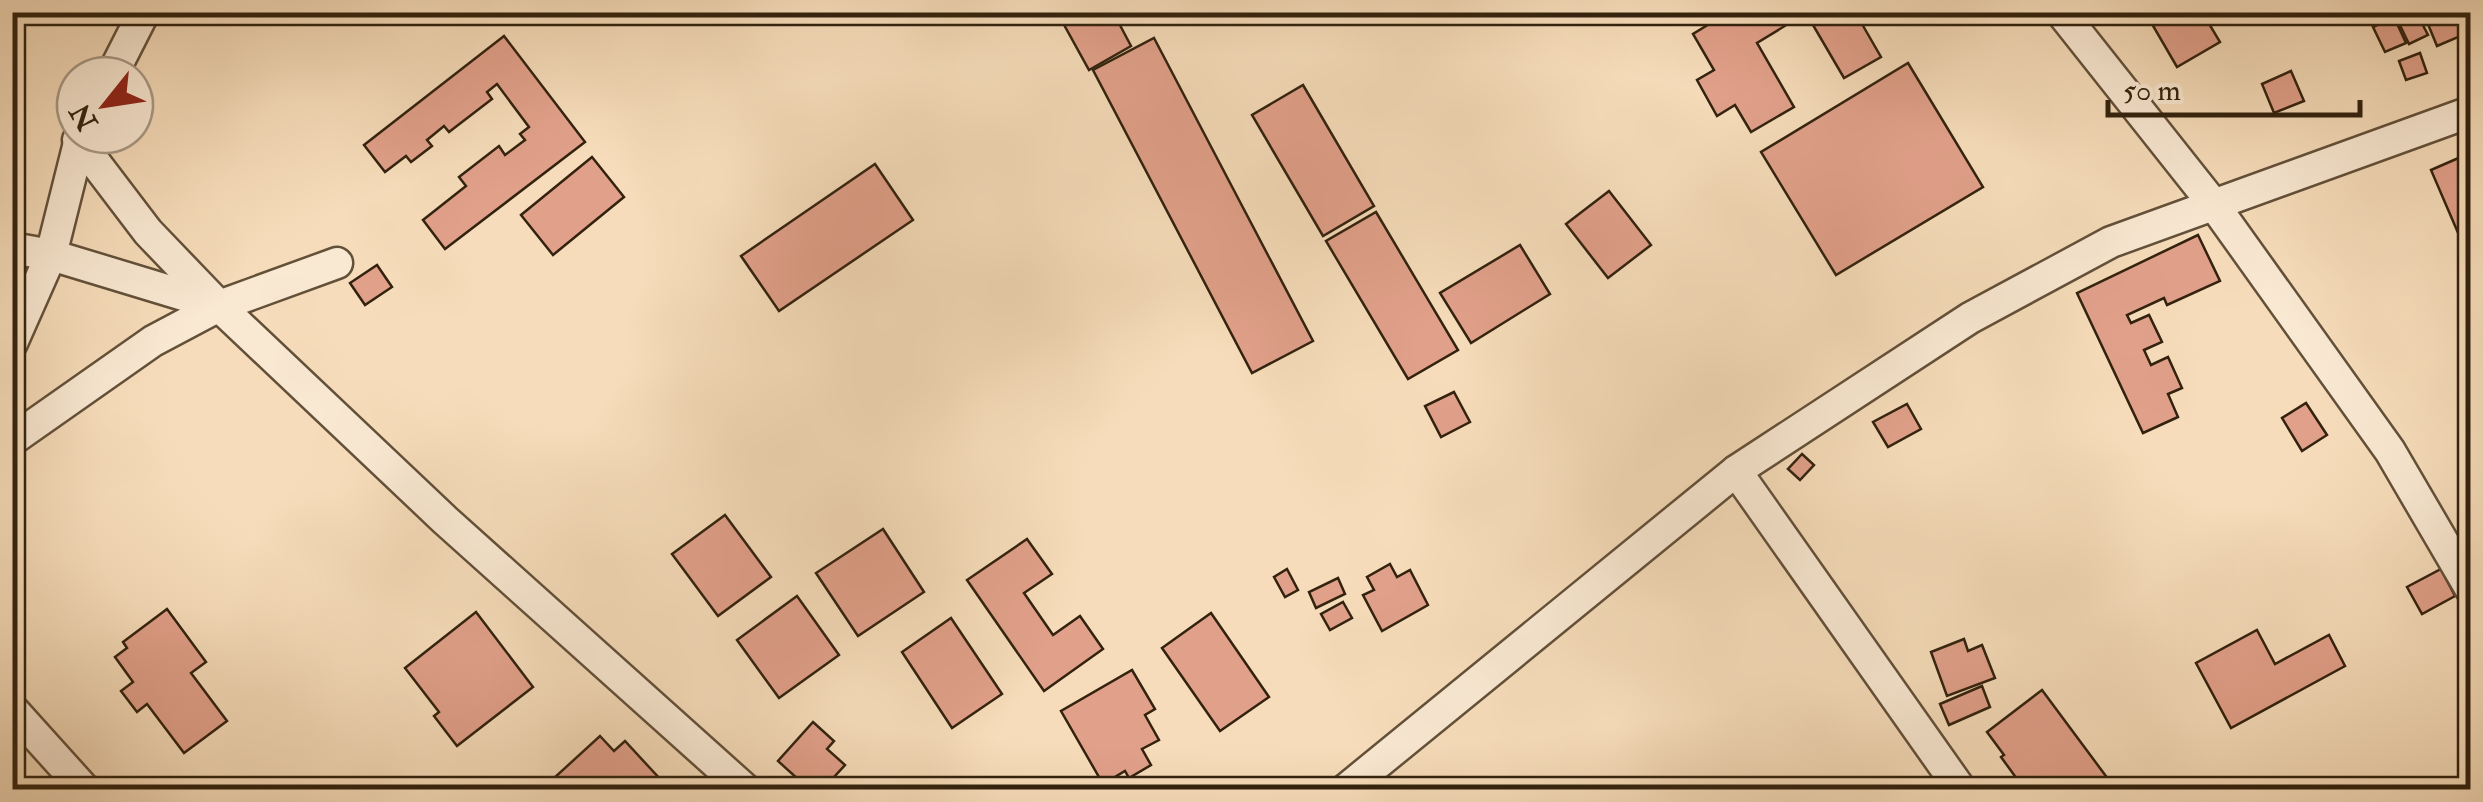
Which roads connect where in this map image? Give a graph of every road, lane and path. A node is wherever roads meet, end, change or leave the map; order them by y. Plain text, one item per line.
1 (144, 12) edge
2 (2060, 12) edge
3 (122, 55) edge
4 (2470, 112) edge
5 (76, 155) edge
6 (92, 155) edge
7 (2214, 205) junction
8 (12, 248) edge
9 (52, 255) junction
10 (338, 263) dead end
11 (219, 306) junction
12 (12, 343) edge
13 (12, 440) edge
14 (1736, 471) junction
15 (2470, 588) edge
16 (12, 709) edge
17 (85, 790) edge
18 (746, 790) edge
19 (1345, 790) edge
20 (1961, 790) edge

1 - 3 street
2 - 7 street
4 - 7 street
5 - 9 street
6 - 11 street
7 - 14 street
7 - 15 street
8 - 9 street
9 - 11 street
9 - 12 street
10 - 11 street
11 - 13 street
11 - 18 street
14 - 19 street
14 - 20 street
16 - 17 street

